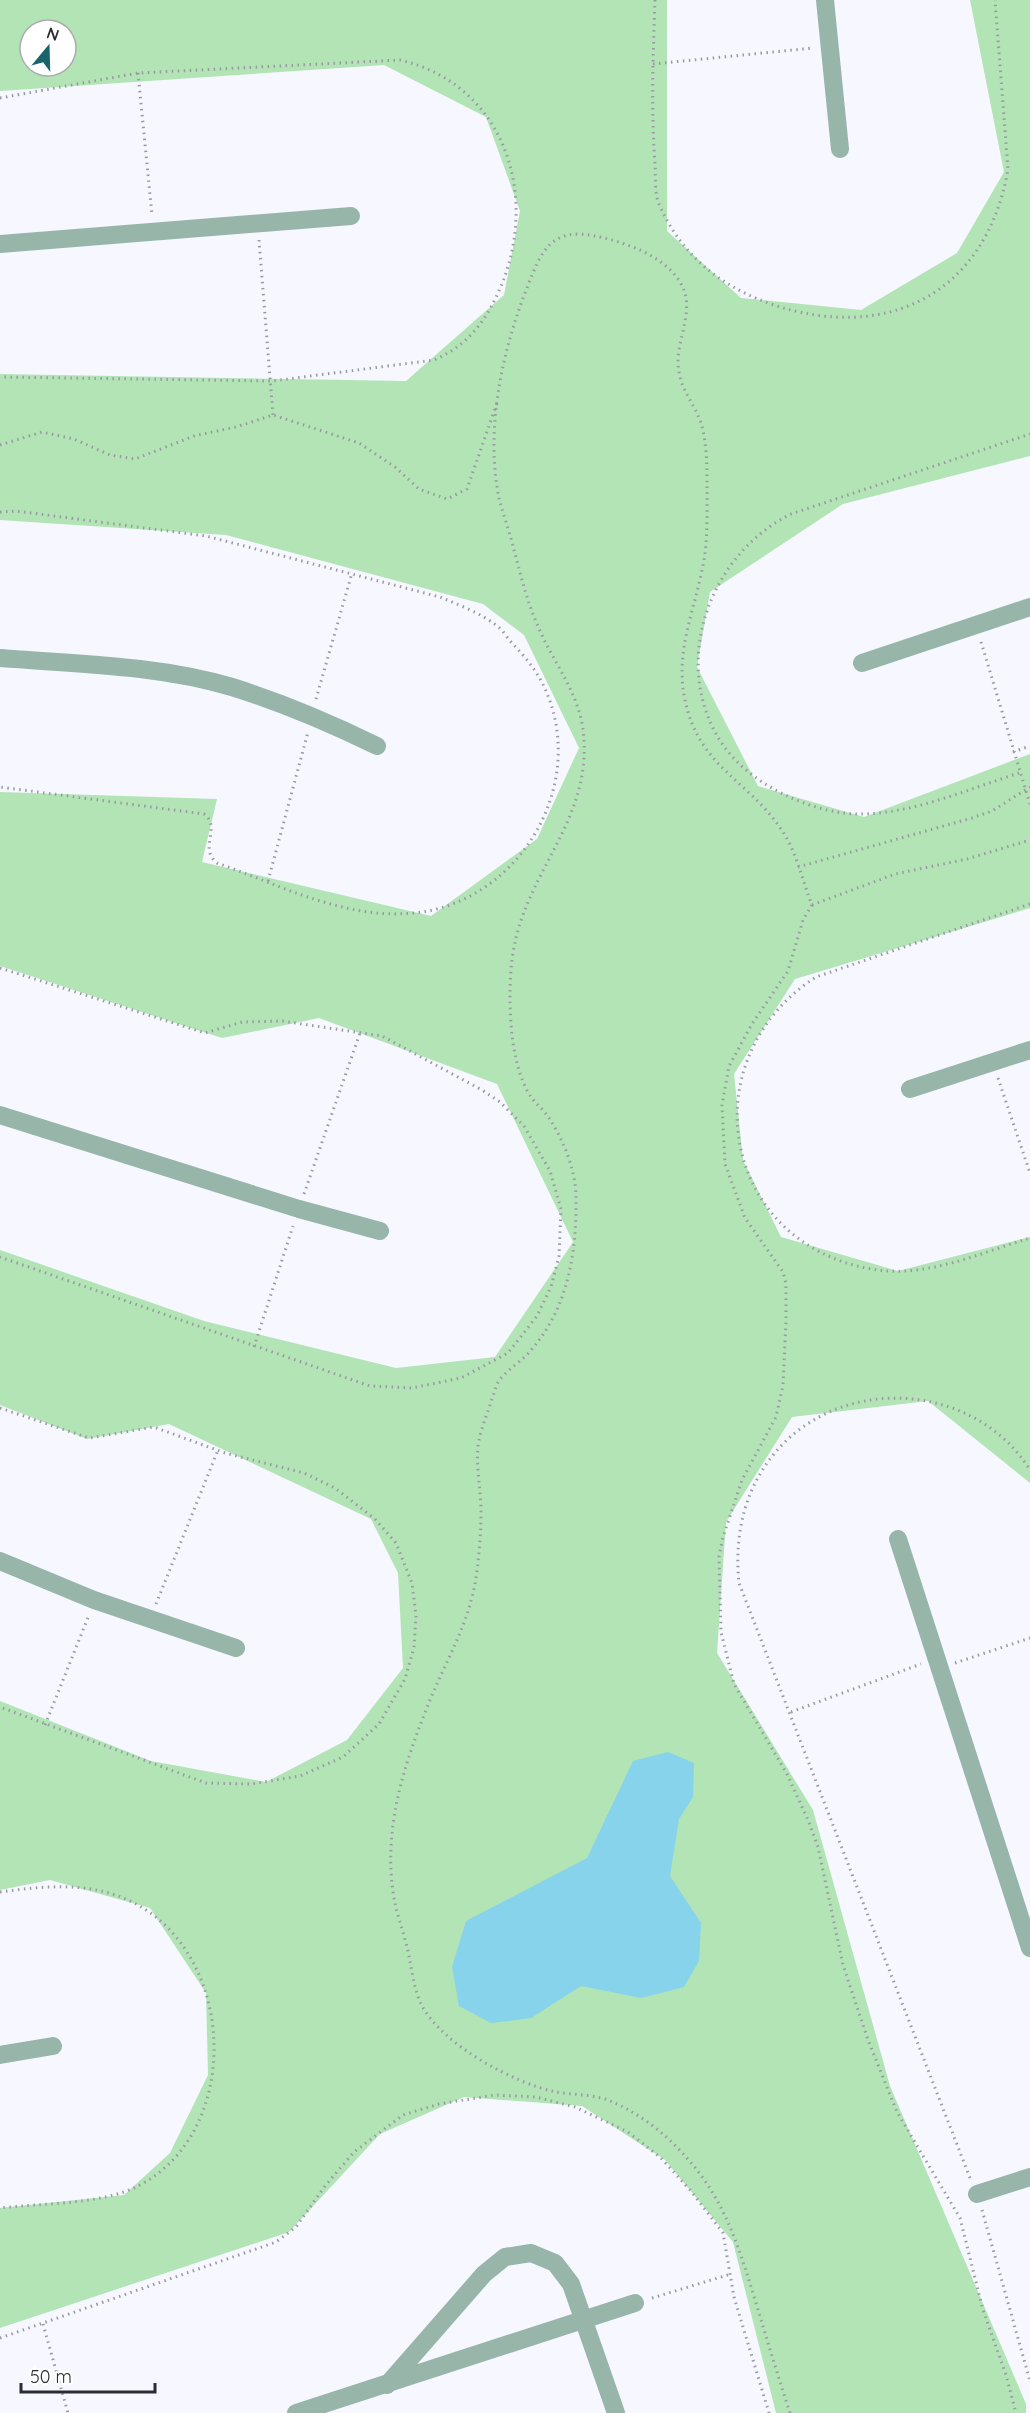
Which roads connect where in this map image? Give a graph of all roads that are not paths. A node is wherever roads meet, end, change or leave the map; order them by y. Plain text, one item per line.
1 (825, 0) edge
2 (840, 149) dead end
3 (351, 216) dead end
4 (0, 244) edge
5 (1030, 607) edge
6 (0, 658) edge
7 (862, 663) dead end
8 (377, 746) dead end
9 (1030, 1050) edge
10 (910, 1089) dead end
11 (0, 1115) edge
12 (380, 1231) dead end
13 (898, 1539) dead end
14 (0, 1561) edge
15 (236, 1648) dead end
16 (1030, 1948) edge
17 (53, 2046) dead end
18 (0, 2055) edge
19 (1030, 2177) edge
20 (976, 2194) road end
21 (635, 2303) road end
22 (585, 2319) junction
23 (387, 2385) junction
24 (296, 2413) edge
25 (616, 2413) edge

1 - 2 street
3 - 4 street
5 - 7 street
6 - 8 street
9 - 10 street
11 - 12 street
13 - 16 street
14 - 15 street
17 - 18 street
19 - 20 street
21 - 22 street
22 - 23 street
22 - 23 street
22 - 25 street
23 - 24 street

